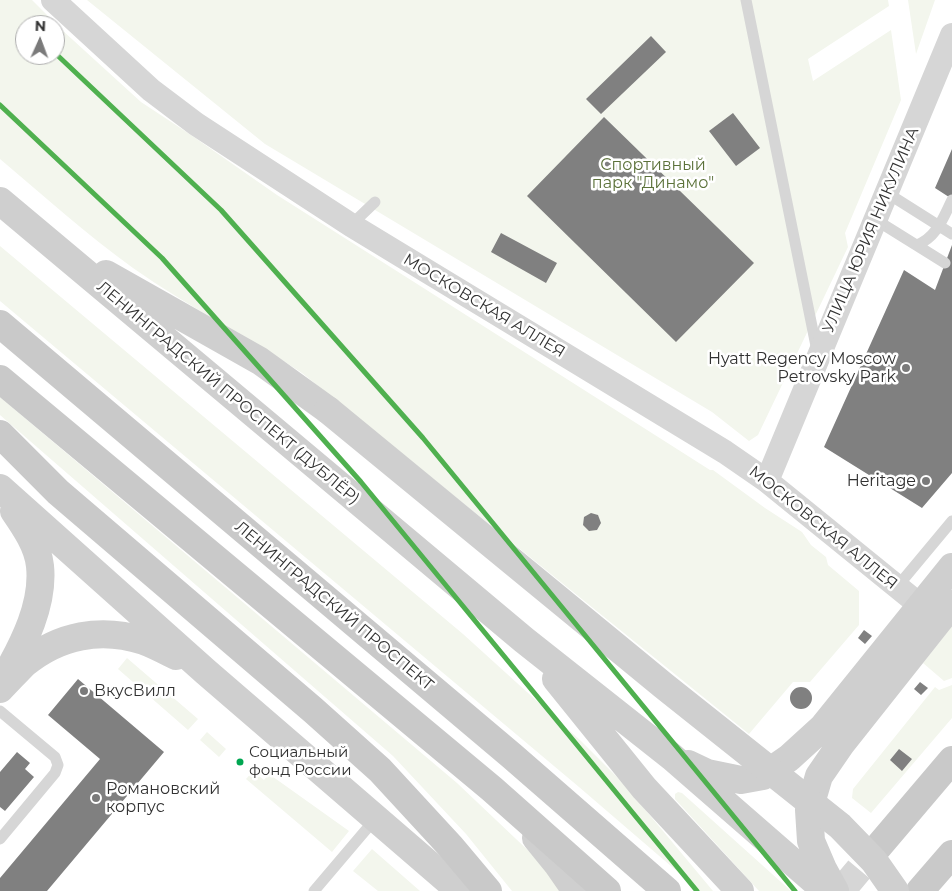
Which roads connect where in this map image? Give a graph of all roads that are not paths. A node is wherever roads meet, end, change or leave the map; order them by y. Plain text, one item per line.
1 (53, 0) edge
2 (746, 0) edge
3 (952, 35) edge
4 (887, 193) junction
5 (952, 200) edge
6 (0, 201) edge
7 (375, 202) dead end
8 (876, 220) junction
9 (351, 225) junction
10 (940, 226) junction
11 (952, 234) edge
12 (41, 236) junction
13 (917, 245) junction
14 (945, 263) dead end
15 (0, 324) edge
16 (818, 358) junction
17 (0, 379) edge
18 (0, 434) edge
19 (0, 451) edge
20 (767, 481) junction
21 (0, 490) edge
22 (58, 492) junction
23 (952, 521) edge
24 (952, 567) edge
25 (897, 587) junction
26 (952, 604) edge
27 (921, 606) junction
28 (524, 640) junction
29 (206, 672) junction
30 (0, 685) edge
31 (0, 690) edge
32 (0, 711) edge
33 (672, 757) junction
34 (952, 760) edge
35 (492, 789) junction
36 (376, 818) junction
37 (0, 839) edge
38 (874, 853) tunnel mouth
39 (952, 854) edge
40 (314, 891) edge
41 (460, 891) edge
42 (488, 891) edge
43 (576, 891) edge
44 (607, 891) edge
45 (667, 891) edge
46 (740, 891) edge
47 (826, 891) edge
48 (835, 891) edge
49 (895, 891) edge
50 (920, 891) edge

1 - 9 street, МОСКОВСКАЯ АЛЛЕЯ
2 - 16 lane
3 - 4 street, УЛИЦА ЮРИЯ НИКУЛИНА
4 - 8 street, УЛИЦА ЮРИЯ НИКУЛИНА
4 - 10 lane
5 - 10 lane
6 - 12 main road, ЛЕНИНГРАДСКИЙ ПРОСПЕКТ (ДУБЛЁР)
7 - 9 lane
8 - 13 lane
8 - 16 street, УЛИЦА ЮРИЯ НИКУЛИНА
9 - 20 street, МОСКОВСКАЯ АЛЛЕЯ
10 - 11 lane
10 - 13 lane
12 - 28 main road, ЛЕНИНГРАДСКИЙ ПРОСПЕКТ (ДУБЛЁР)
12 - 49 main road, bridge
13 - 14 lane
15 - 45 main road, ЛЕНИНГРАДСКИЙ ПРОСПЕКТ
16 - 20 street, УЛИЦА ЮРИЯ НИКУЛИНА
17 - 35 main road
18 - 22 main road
19 - 22 main road
20 - 25 street, МОСКОВСКАЯ АЛЛЕЯ
21 - 29 main road
21 - 30 main road
22 - 42 main road
23 - 25 lane
24 - 27 main road
25 - 27 street, МОСКОВСКАЯ АЛЛЕЯ
26 - 48 main road
27 - 33 main road
28 - 33 main road, ЛЕНИНГРАДСКИЙ ПРОСПЕКТ (ДУБЛЁР)
28 - 46 main road
29 - 31 main road
29 - 36 main road
32 - 37 lane
33 - 47 main road, ЛЕНИНГРАДСКИЙ ПРОСПЕКТ (ДУБЛЁР)
34 - 38 main road
35 - 43 main road
35 - 44 main road
36 - 40 lane
36 - 41 main road
39 - 50 main road

